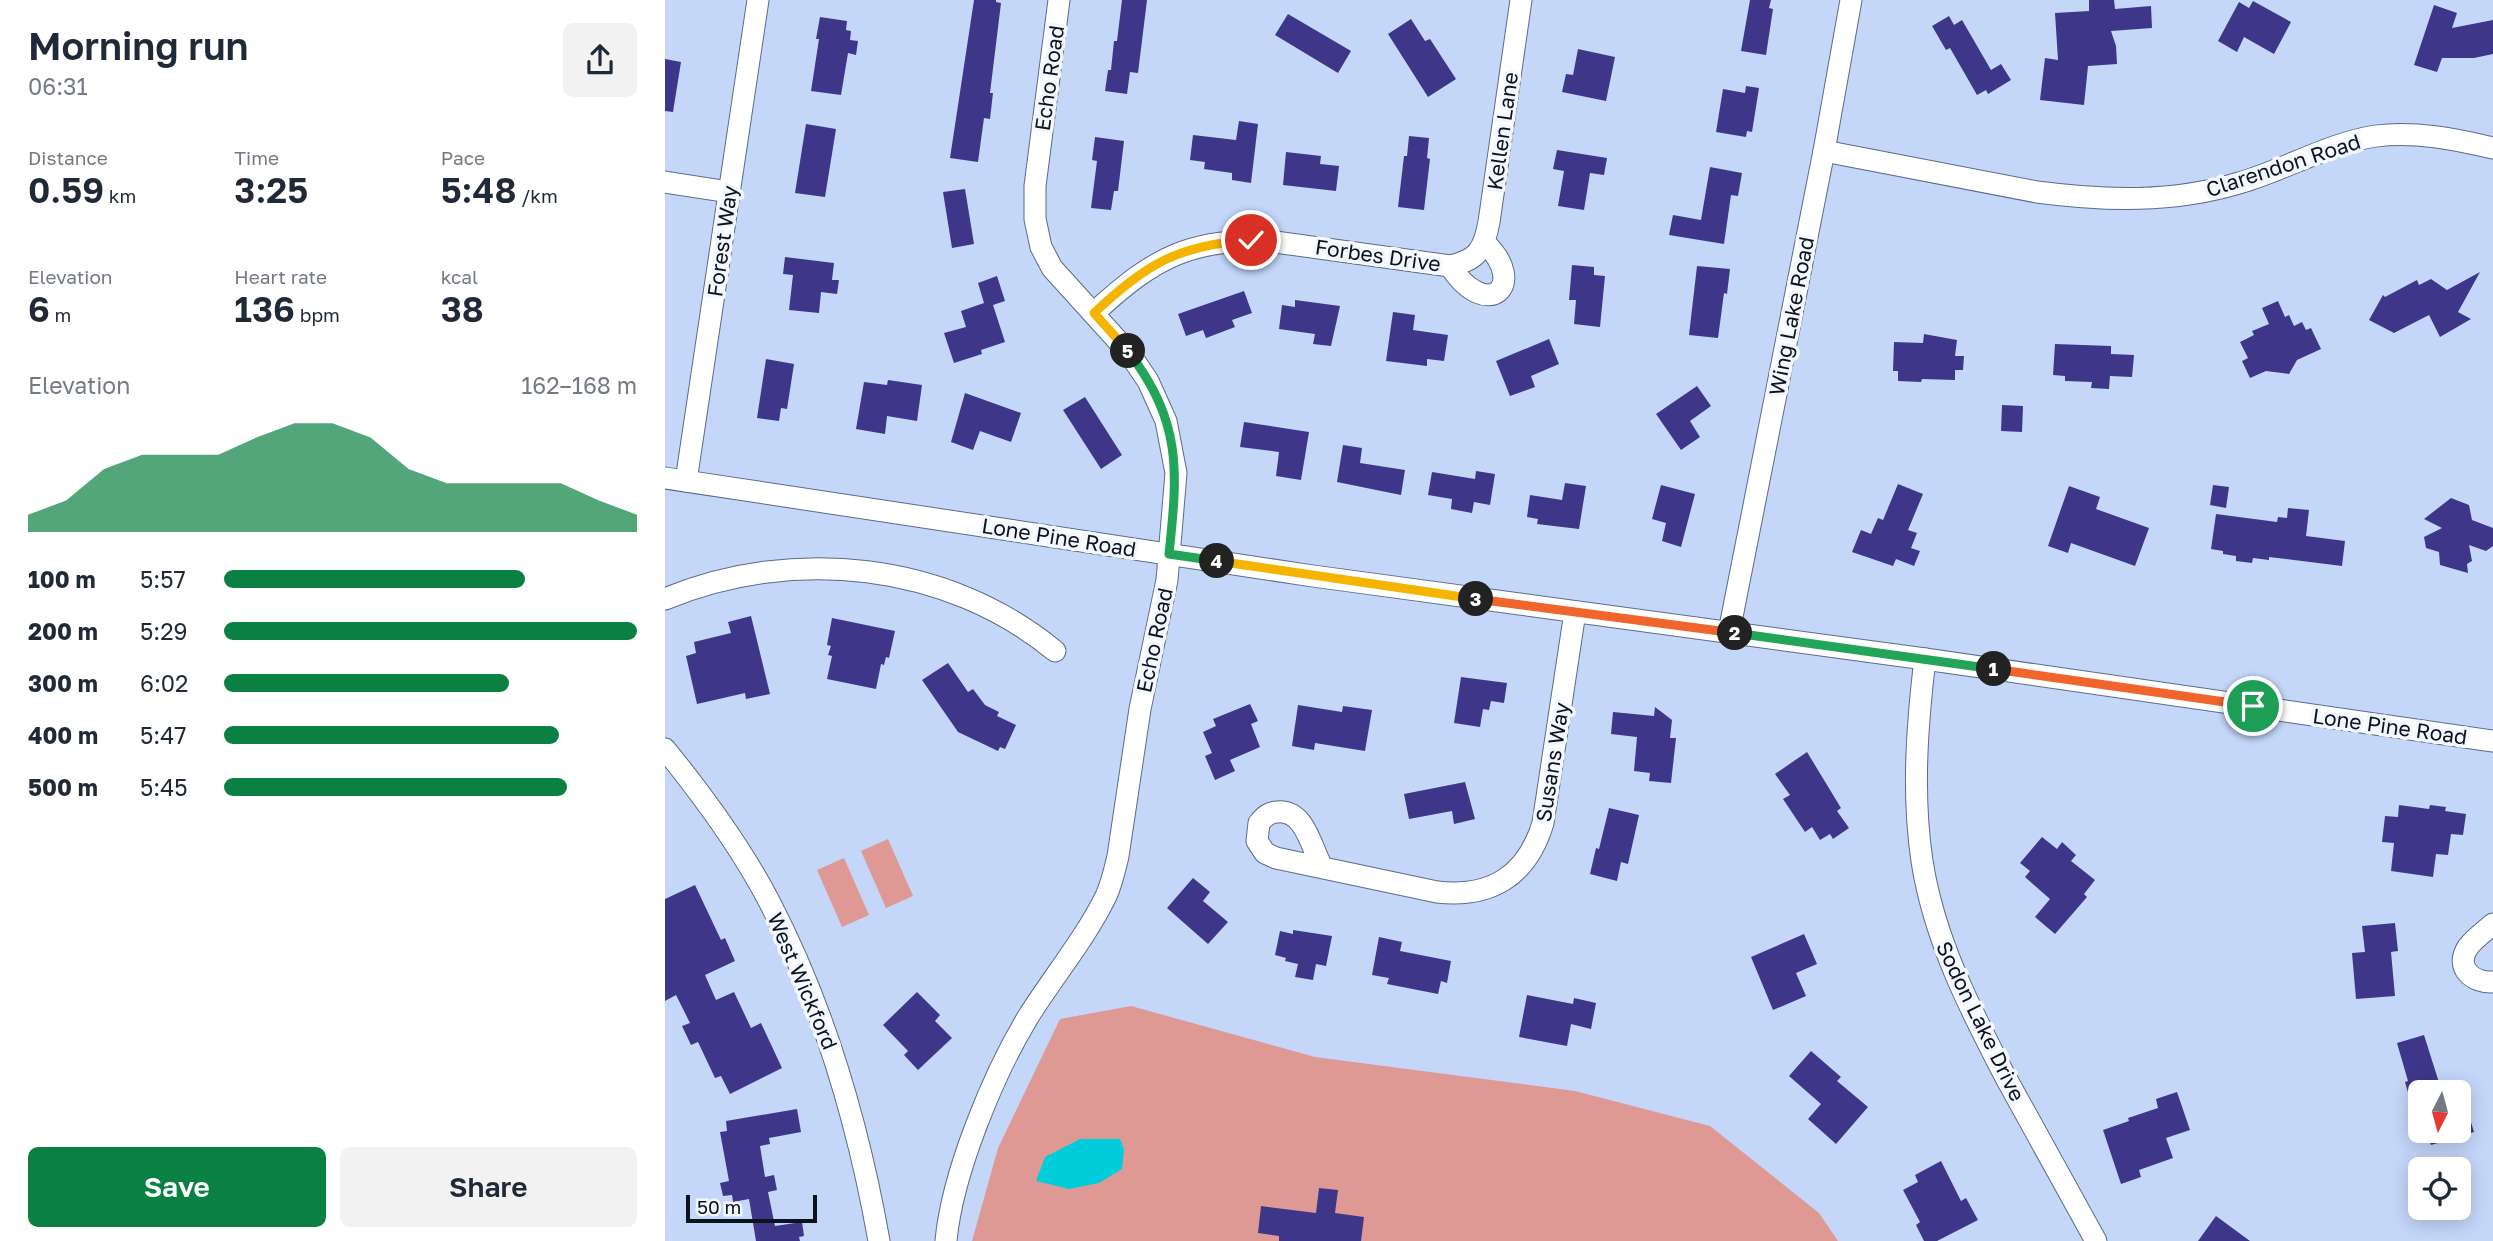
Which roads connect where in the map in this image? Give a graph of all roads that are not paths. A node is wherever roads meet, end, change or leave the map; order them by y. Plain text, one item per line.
1 (758, 0) edge
2 (1059, 0) edge
3 (1521, 0) edge
4 (1851, 0) edge
5 (2493, 148) edge
6 (1824, 151) junction
7 (665, 181) edge
8 (729, 192) junction
9 (1479, 250) junction
10 (1450, 266) junction
11 (1094, 313) junction
12 (675, 479) edge
13 (1169, 554) junction
14 (665, 599) edge
15 (1575, 612) junction
16 (1729, 632) junction
17 (1055, 651) dead end
18 (1925, 659) junction
19 (2493, 741) edge
20 (665, 749) edge
21 (1322, 867) dead end
22 (2493, 924) edge
23 (2493, 982) edge
24 (879, 1241) edge
25 (946, 1241) edge
26 (2096, 1241) edge

1 - 8 street, Forest Way
2 - 11 street, Echo Road
3 - 9 street, Kellen Lane
4 - 6 street, Wing Lake Road
5 - 6 street, Clarendon Road
6 - 16 street, Wing Lake Road
7 - 8 street
8 - 12 street, Forest Way
9 - 10 street, Forbes Drive
9 - 10 street
10 - 11 street, Forbes Drive
11 - 13 street, Echo Road
12 - 13 street, Lone Pine Road
13 - 15 street, Lone Pine Road
13 - 25 street, Echo Road
14 - 17 street
15 - 16 street, Lone Pine Road
15 - 21 street, Susans Way
16 - 18 street, Lone Pine Road
18 - 19 street, Lone Pine Road
18 - 26 street, Sodon Lake Drive
20 - 24 street, West Wickford
22 - 23 street

